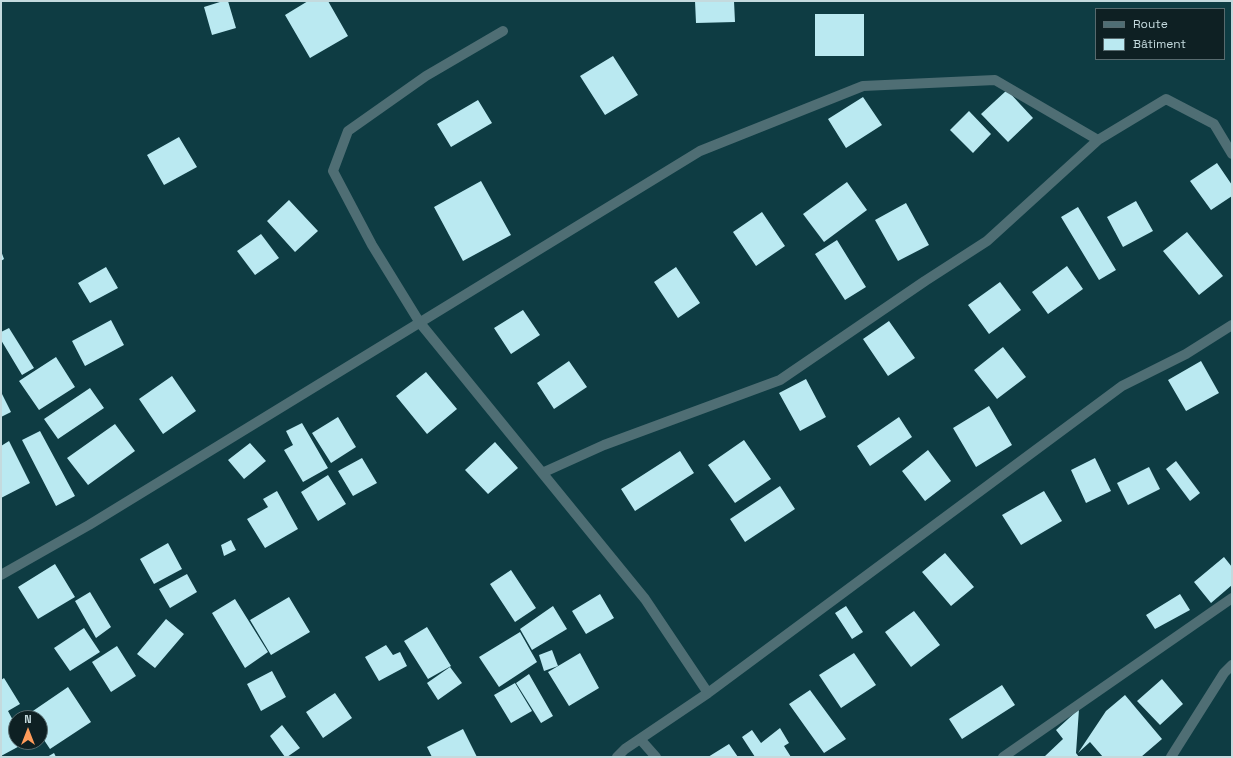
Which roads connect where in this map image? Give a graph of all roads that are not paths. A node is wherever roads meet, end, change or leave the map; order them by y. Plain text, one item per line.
1 (503, 31) dead end
2 (1098, 140) junction
3 (1232, 154) edge
4 (420, 323) junction
5 (1232, 325) edge
6 (542, 473) junction
7 (1, 574) edge
8 (1232, 598) edge
9 (1232, 665) edge
10 (708, 693) junction
11 (640, 739) junction
12 (617, 757) edge
13 (656, 757) edge
14 (1003, 757) edge
15 (1171, 757) edge

1 - 4 street
2 - 3 street
2 - 4 street
2 - 6 street
4 - 6 street
4 - 7 street
5 - 10 street
6 - 10 street
8 - 14 street
9 - 15 street
10 - 11 street
11 - 12 street
11 - 13 street

